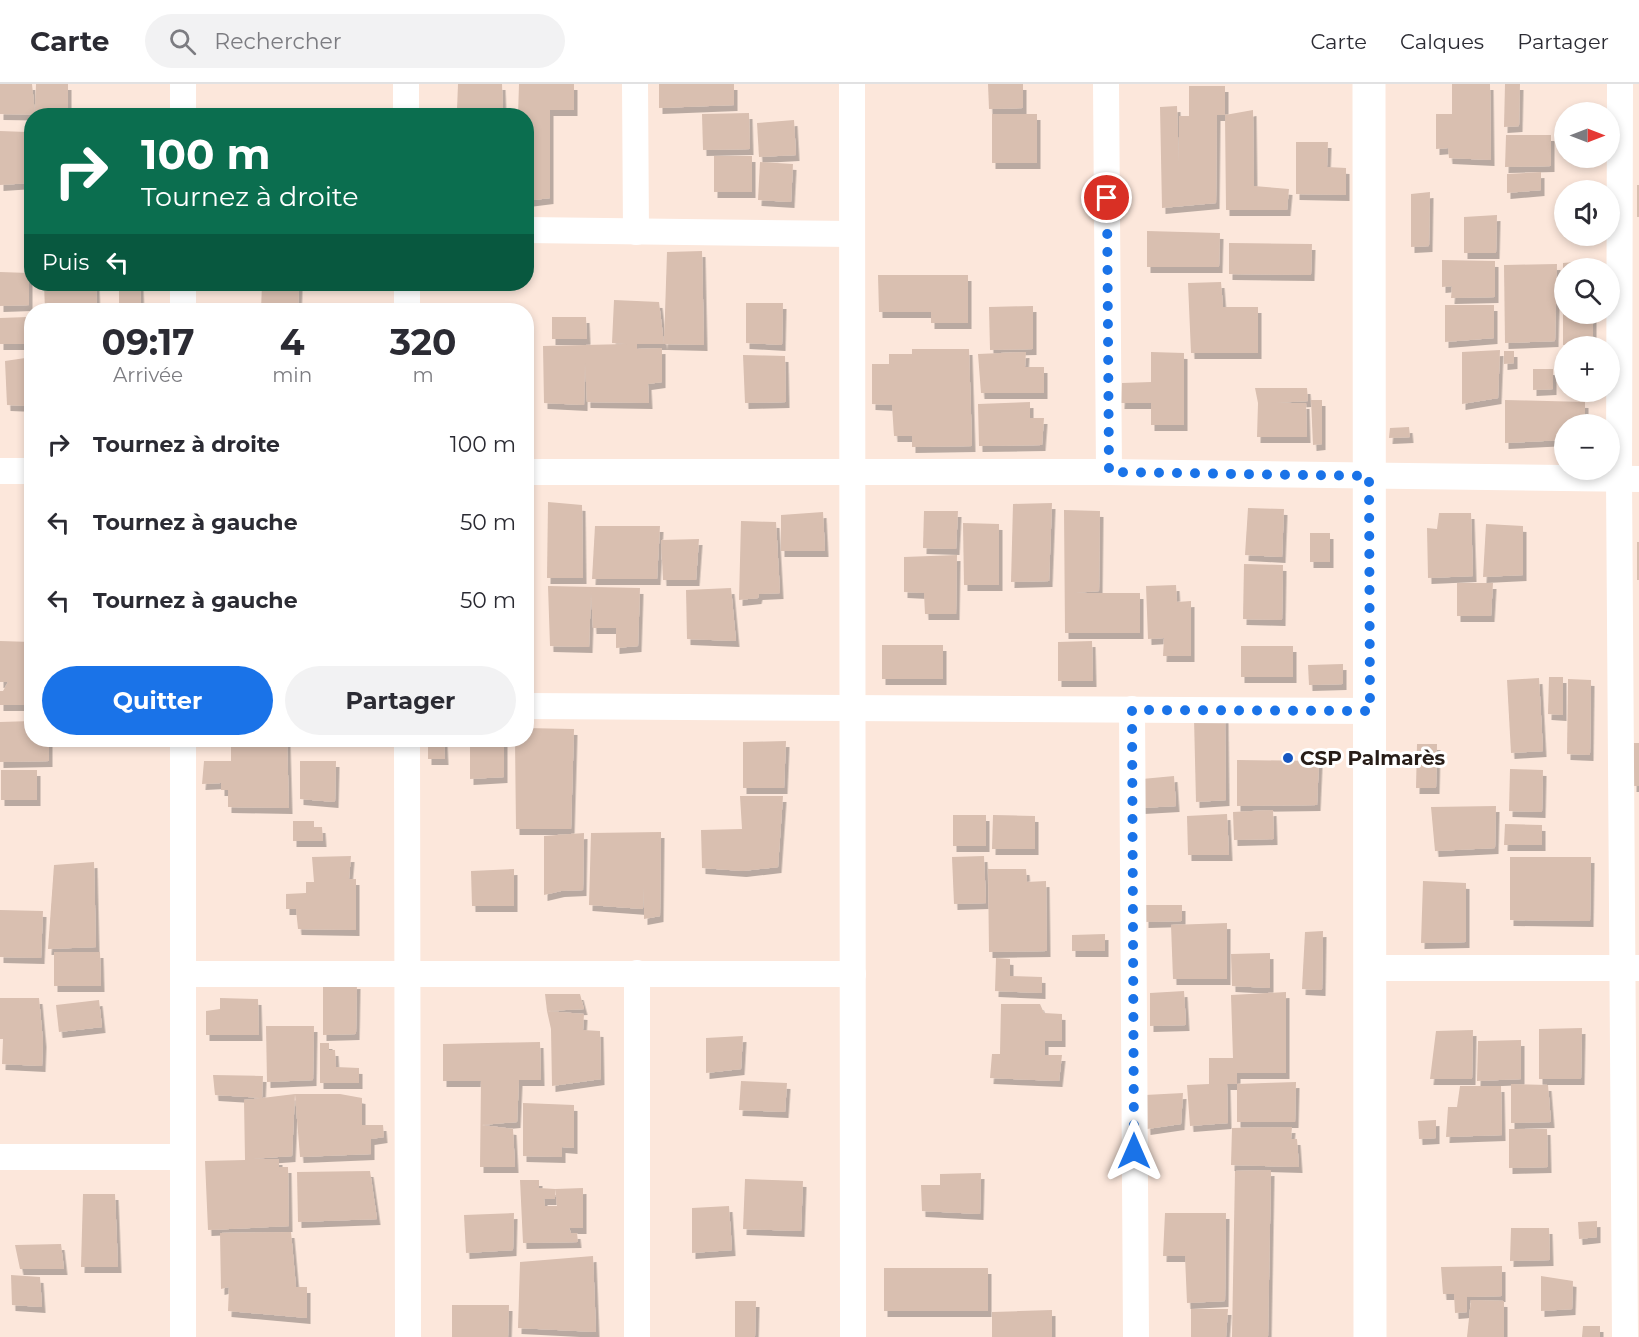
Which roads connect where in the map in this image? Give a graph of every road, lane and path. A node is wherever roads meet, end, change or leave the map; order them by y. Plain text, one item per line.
1 (183, 84) edge
2 (406, 84) edge
3 (635, 84) edge
4 (852, 84) edge
5 (1106, 84) edge
6 (1369, 84) edge
7 (1620, 84) edge
8 (183, 108) edge
9 (406, 108) edge
10 (534, 231) edge
11 (636, 232) junction
12 (852, 234) junction
13 (0, 471) edge
14 (24, 471) edge
15 (534, 472) edge
16 (852, 472) junction
17 (1109, 472) junction
18 (1369, 476) junction
19 (1629, 479) edge
20 (534, 706) edge
21 (852, 708) junction
22 (1132, 710) junction
23 (1370, 711) junction
24 (183, 747) edge
25 (407, 747) edge
26 (1370, 968) junction
27 (1631, 968) edge
28 (407, 973) junction
29 (637, 973) junction
30 (183, 974) junction
31 (853, 974) junction
32 (0, 1156) edge
33 (183, 1156) junction
34 (183, 1337) edge
35 (408, 1337) edge
36 (637, 1337) edge
37 (853, 1337) edge
38 (1136, 1337) edge
39 (1370, 1337) edge
40 (1625, 1337) edge

1 - 8 street
2 - 9 street
3 - 11 street
4 - 12 street
5 - 17 street
6 - 18 street
7 - 19 street
10 - 11 street
11 - 12 street
12 - 16 street
13 - 14 street
15 - 16 street
16 - 17 street
16 - 21 street
17 - 18 street
18 - 19 street
18 - 23 street
19 - 27 street
20 - 21 street
21 - 22 street
21 - 31 street
22 - 23 street
22 - 38 street
23 - 26 street
24 - 30 street
25 - 28 street
26 - 27 street
26 - 39 street
27 - 40 street
28 - 29 street
28 - 30 street
28 - 35 street
29 - 31 street
29 - 36 street
30 - 33 street
31 - 37 street
32 - 33 street
33 - 34 street

